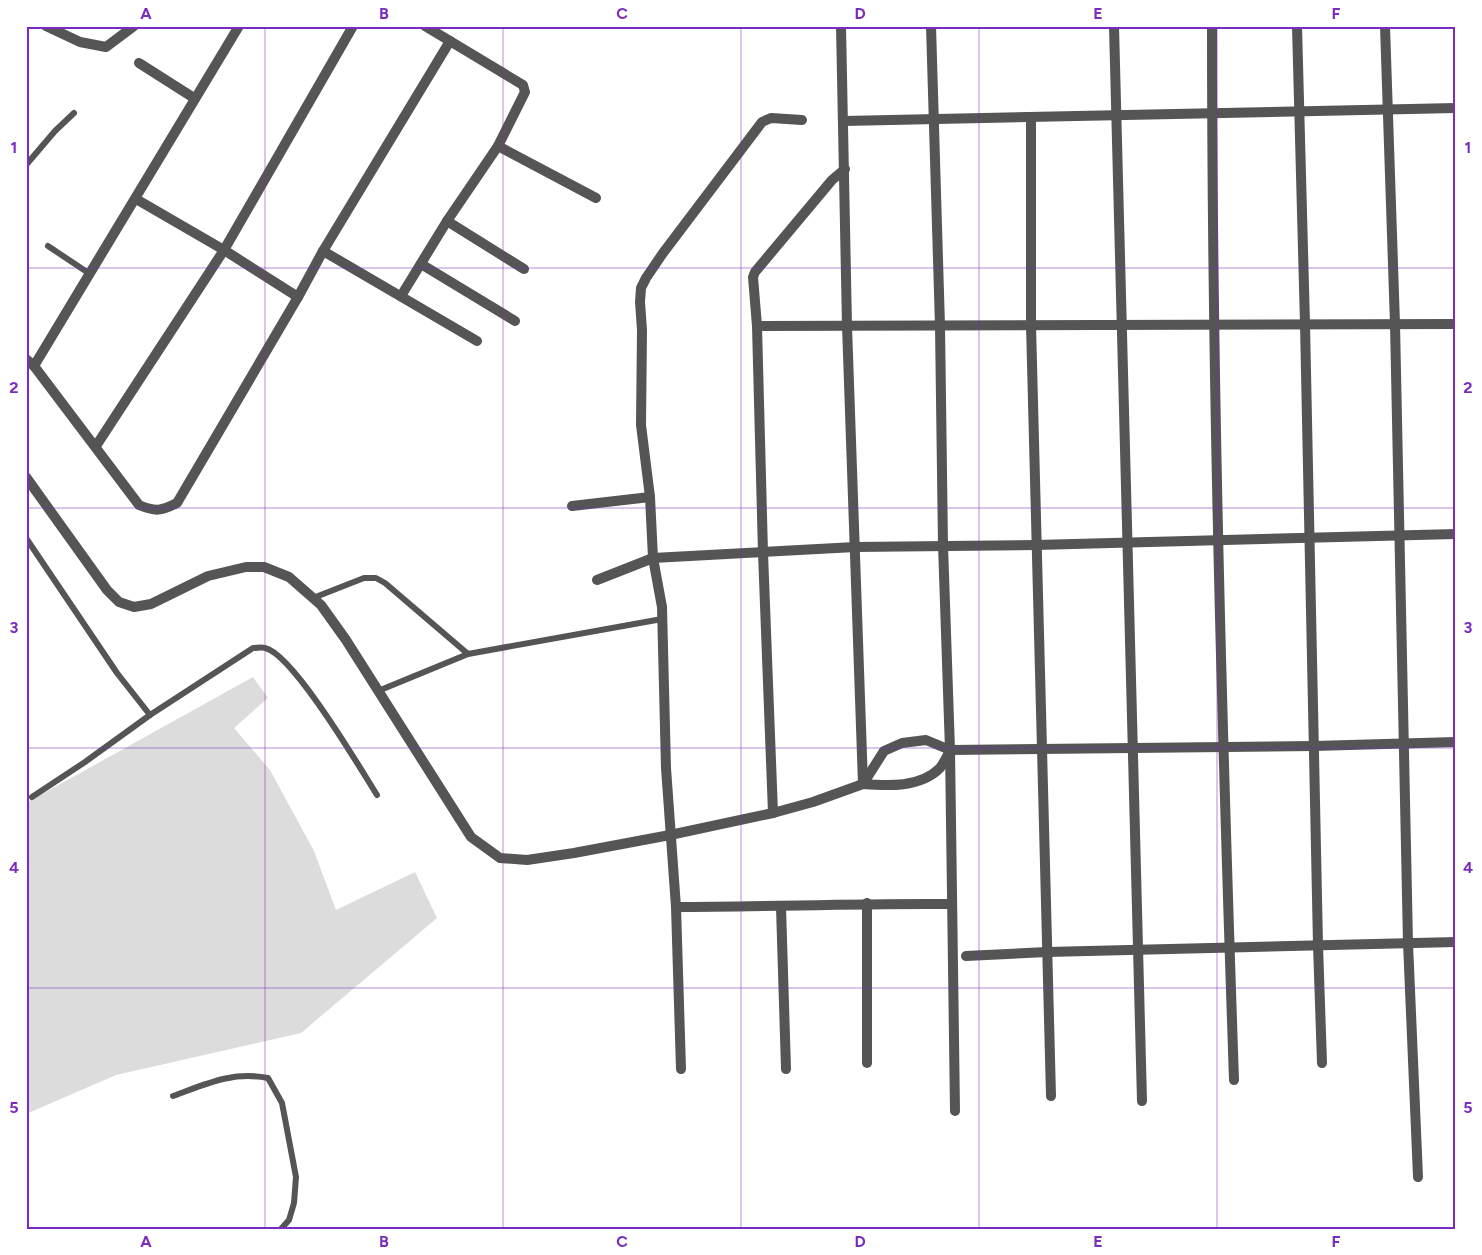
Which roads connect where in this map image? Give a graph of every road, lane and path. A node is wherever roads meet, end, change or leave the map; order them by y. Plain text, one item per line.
1 (46, 26) edge
2 (134, 26) edge
3 (239, 26) edge
4 (353, 26) edge
5 (425, 26) edge
6 (841, 26) edge
7 (931, 26) edge
8 (1114, 26) edge
9 (1212, 26) edge
10 (1297, 26) edge
11 (1385, 26) edge
12 (450, 41) junction
13 (140, 63) dead end
14 (194, 98) junction
15 (1456, 108) edge
16 (1387, 110) junction
17 (1298, 112) junction
18 (74, 113) dead end
19 (1212, 114) junction
20 (1115, 116) junction
21 (933, 118) junction
22 (1031, 118) junction
23 (802, 120) dead end
24 (844, 121) junction
25 (498, 146) junction
26 (26, 165) edge
27 (844, 169) junction
28 (596, 198) dead end
29 (136, 199) junction
30 (447, 222) junction
31 (48, 246) dead end
32 (224, 250) junction
33 (323, 251) junction
34 (421, 264) junction
35 (524, 269) dead end
36 (90, 274) junction
37 (401, 296) junction
38 (298, 297) junction
39 (515, 321) dead end
40 (1305, 324) junction
41 (1395, 324) junction
42 (1456, 324) edge
43 (1031, 325) junction
44 (1122, 325) junction
45 (1213, 325) junction
46 (757, 326) junction
47 (847, 326) junction
48 (940, 326) junction
49 (477, 341) dead end
50 (30, 362) edge
51 (96, 446) junction
52 (26, 477) edge
53 (650, 497) junction
54 (572, 506) dead end
55 (1456, 534) edge
56 (1400, 536) junction
57 (26, 538) edge
58 (1309, 538) junction
59 (1218, 540) junction
60 (1126, 542) junction
61 (943, 545) junction
62 (1036, 545) junction
63 (854, 547) junction
64 (763, 553) junction
65 (653, 558) junction
66 (597, 580) dead end
67 (313, 598) junction
68 (662, 619) junction
69 (468, 654) junction
70 (378, 691) junction
71 (150, 716) junction
72 (1456, 742) edge
73 (1404, 744) junction
74 (1222, 746) junction
75 (1314, 746) junction
76 (1133, 748) junction
77 (1041, 749) junction
78 (950, 750) junction
79 (863, 784) junction
80 (377, 795) dead end
81 (32, 796) dead end
82 (773, 813) junction
83 (670, 835) junction
84 (867, 903) junction
85 (951, 904) junction
86 (676, 906) junction
87 (781, 906) junction
88 (1456, 942) edge
89 (1408, 943) junction
90 (1318, 945) junction
91 (1229, 948) junction
92 (1137, 950) junction
93 (1047, 952) junction
94 (966, 956) dead end
95 (867, 1063) dead end
96 (1322, 1063) dead end
97 (681, 1069) dead end
98 (786, 1069) dead end
99 (1234, 1080) dead end
100 (173, 1096) dead end
101 (1051, 1096) dead end
102 (1142, 1101) dead end
103 (955, 1111) dead end
104 (1418, 1176) dead end
105 (281, 1229) edge

1 - 2 street
3 - 14 street
4 - 32 street
5 - 12 street
6 - 24 street
7 - 21 street
8 - 20 street
9 - 19 street
10 - 17 street
11 - 16 street
12 - 25 street
12 - 33 street
13 - 14 street
14 - 29 street
15 - 16 street
16 - 17 street
16 - 41 street
17 - 19 street
17 - 40 street
18 - 26 lane
19 - 20 street
19 - 45 street
20 - 22 street
20 - 44 street
21 - 22 street
21 - 24 street
21 - 48 street
22 - 43 street
23 - 53 street
24 - 27 street
25 - 28 street
25 - 30 street
27 - 46 street
27 - 47 street
29 - 32 street
29 - 36 street
30 - 34 street
30 - 35 street
31 - 36 lane
32 - 38 street
32 - 51 street
33 - 37 street
33 - 38 street
34 - 37 street
34 - 39 street
36 - 50 street
37 - 49 street
38 - 51 street
40 - 41 street
40 - 45 street
40 - 58 street
41 - 42 street
41 - 56 street
43 - 44 street
43 - 48 street
43 - 62 street
44 - 45 street
44 - 60 street
45 - 59 street
46 - 47 street
46 - 64 street
47 - 48 street
47 - 63 street
48 - 61 street
50 - 51 street
52 - 67 street
53 - 54 street
53 - 65 street
55 - 56 street
56 - 58 street
56 - 73 street
57 - 71 lane
58 - 59 street
58 - 75 street
59 - 60 street
59 - 74 street
60 - 62 street
60 - 76 street
61 - 62 street
61 - 63 street
61 - 78 street
62 - 77 street
63 - 64 street
63 - 79 street
64 - 65 street
64 - 82 street
65 - 66 street
65 - 68 street
67 - 69 lane
67 - 70 street
68 - 69 lane
68 - 83 street
69 - 70 lane
70 - 83 street
71 - 80 lane
71 - 81 lane
72 - 73 street
73 - 75 street
73 - 89 street
74 - 75 street
74 - 76 street
74 - 91 street
75 - 90 street
76 - 77 street
76 - 92 street
77 - 78 street
77 - 93 street
78 - 79 street
78 - 79 street
78 - 85 street
79 - 82 street
82 - 83 street
83 - 86 street
84 - 85 street
84 - 87 street
84 - 95 street
85 - 103 street
86 - 87 street
86 - 97 street
87 - 98 street
88 - 89 street
89 - 90 street
89 - 104 street
90 - 91 street
90 - 96 street
91 - 92 street
91 - 99 street
92 - 93 street
92 - 102 street
93 - 94 street
93 - 101 street
100 - 105 lane

